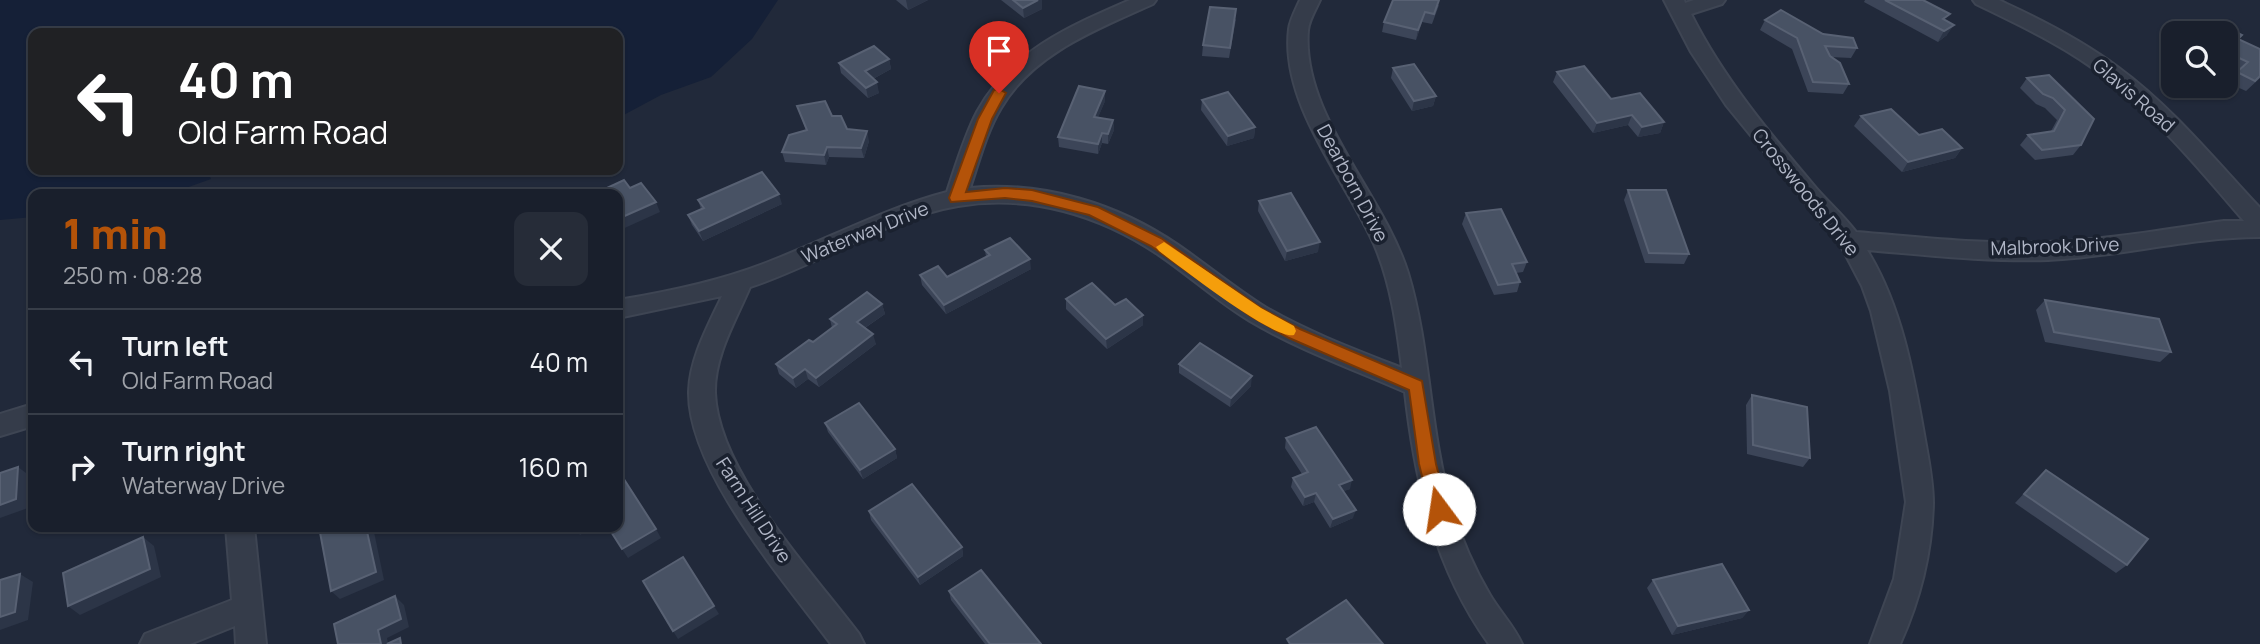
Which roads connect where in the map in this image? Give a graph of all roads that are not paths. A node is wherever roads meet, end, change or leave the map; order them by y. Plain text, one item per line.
1 (1146, 0) edge
2 (1310, 0) edge
3 (1715, 0) edge
4 (1983, 0) edge
5 (1677, 6) edge
6 (956, 198) junction
7 (2260, 223) edge
8 (2260, 229) edge
9 (1848, 240) junction
10 (740, 282) junction
11 (623, 308) edge
12 (1417, 386) junction
13 (28, 417) edge
14 (0, 425) edge
15 (240, 532) edge
16 (248, 607) junction
17 (155, 644) edge
18 (251, 644) edge
19 (849, 644) edge
20 (1507, 644) edge
21 (1885, 644) edge

1 - 6 street
2 - 12 street, Dearborn Drive
3 - 5 street
4 - 7 street, Glavis Road
5 - 9 street, Crosswoods Drive
6 - 10 street, Waterway Drive
6 - 12 street, Waterway Drive
8 - 9 street, Malbrook Drive
9 - 21 street, Crosswoods Drive
10 - 11 street, Waterway Drive
10 - 19 street, Farm Hill Drive
12 - 20 street, Dearborn Drive
13 - 14 street
15 - 16 street
16 - 17 street
16 - 18 street

